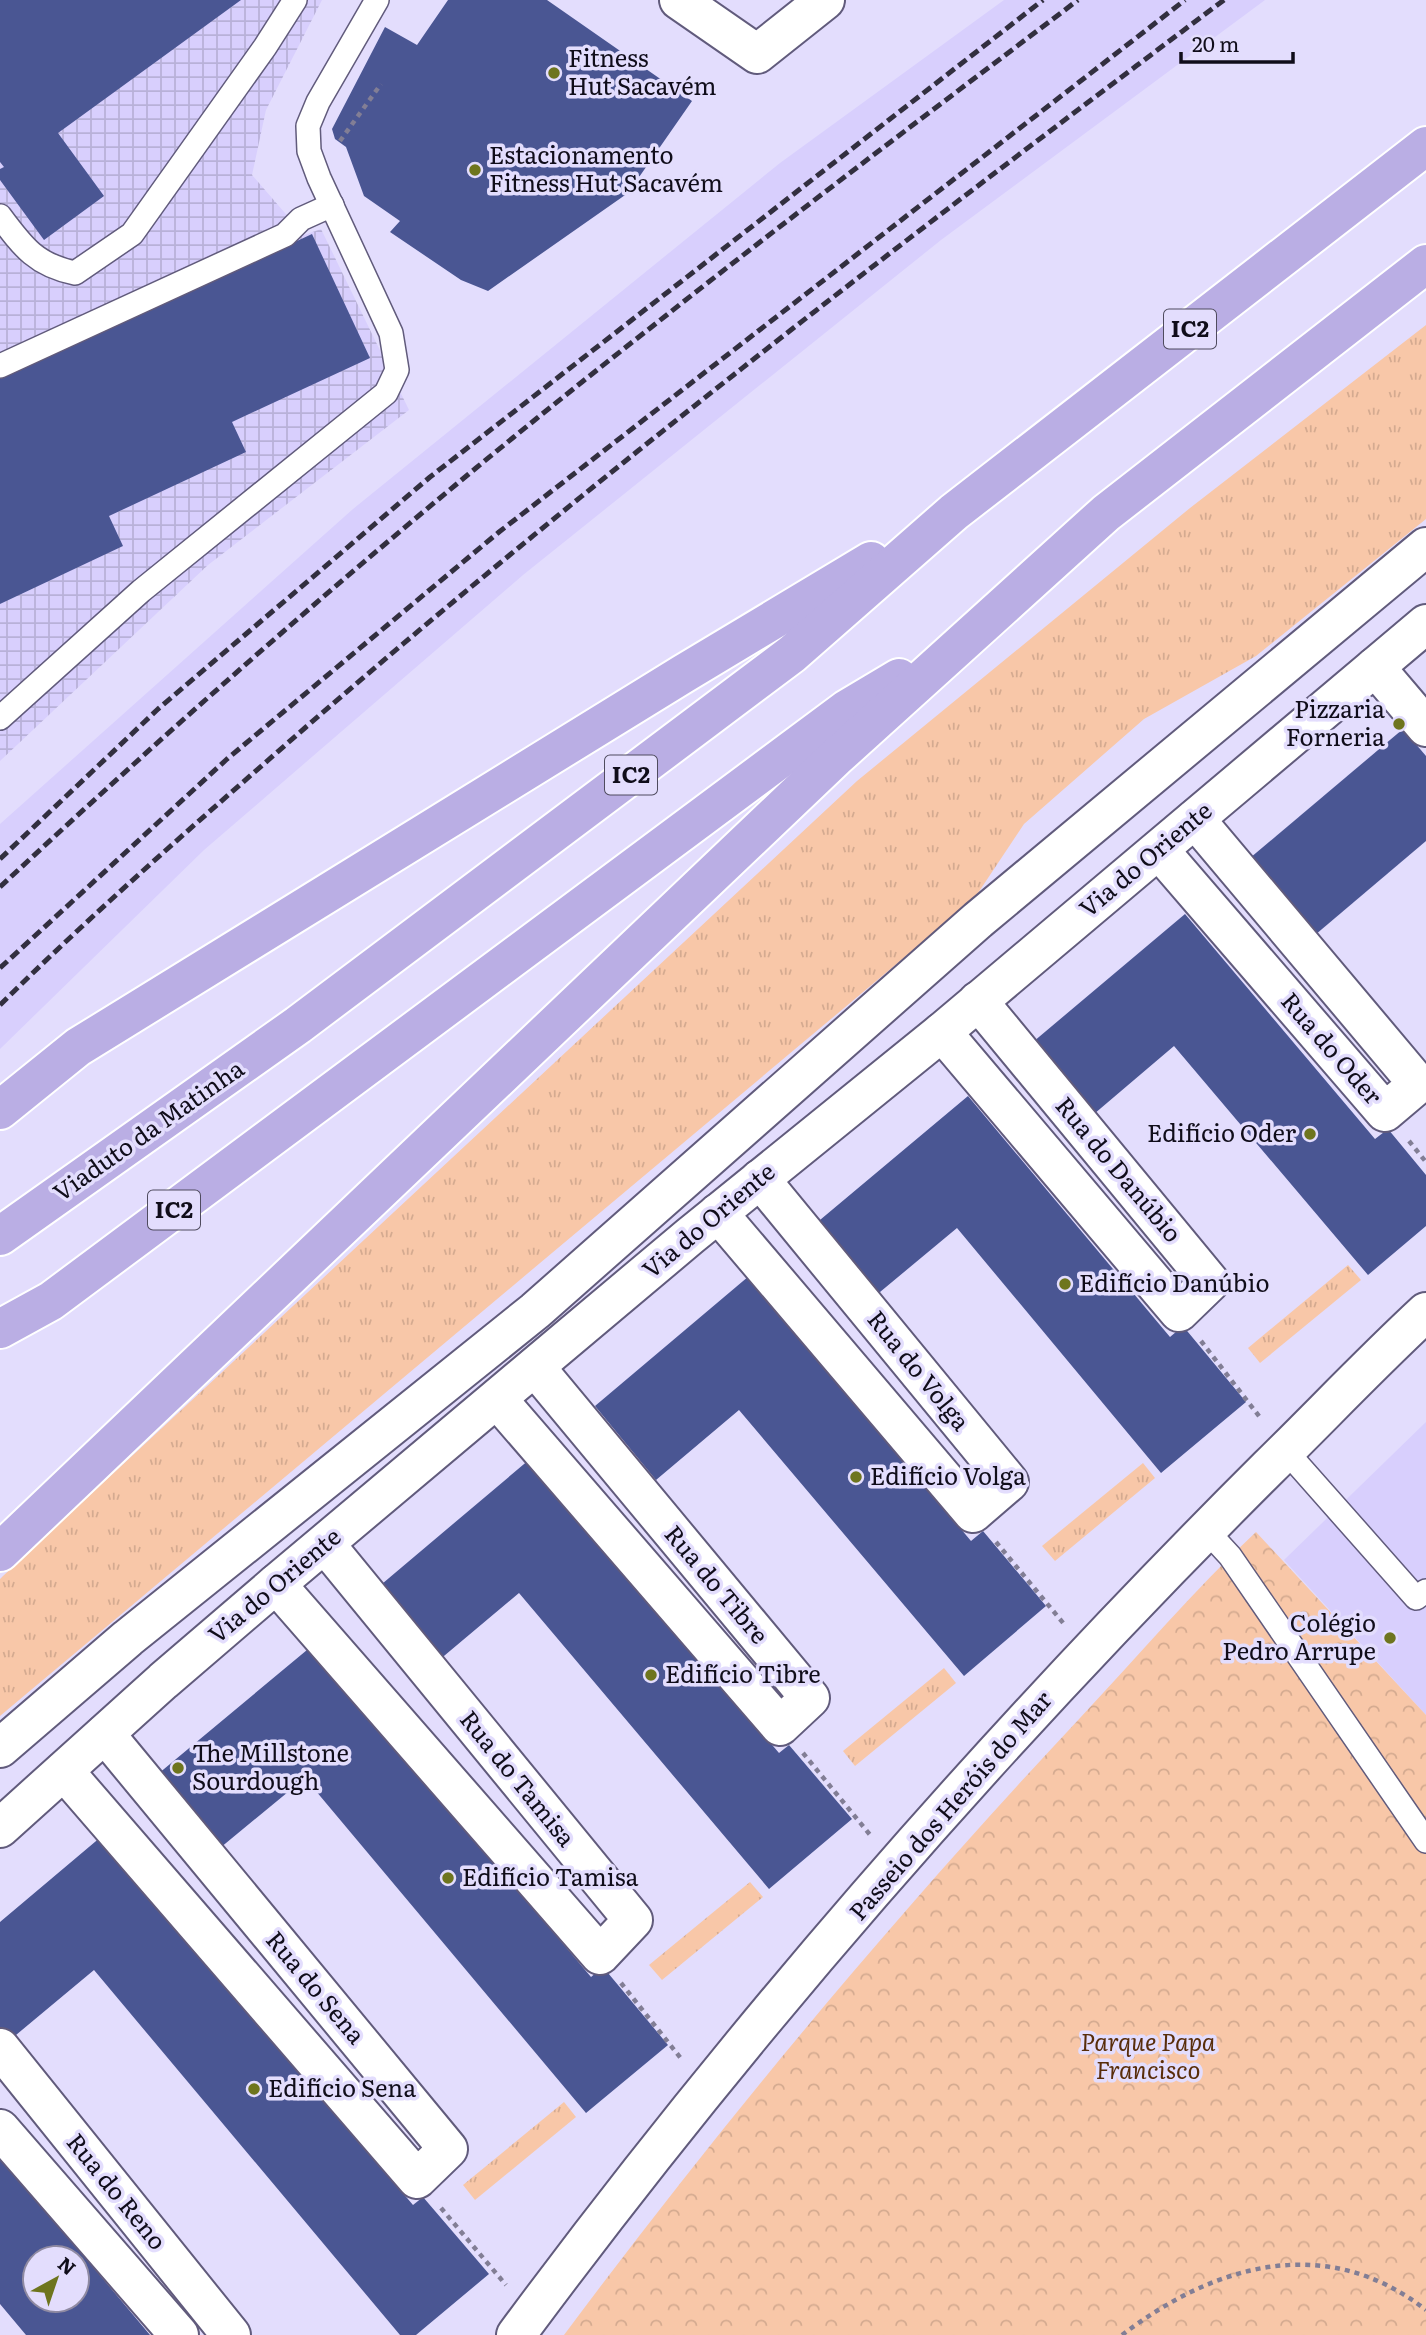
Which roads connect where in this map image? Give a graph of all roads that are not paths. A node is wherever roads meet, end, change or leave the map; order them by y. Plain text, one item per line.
1 (295, 0) edge
2 (377, 0) edge
3 (679, 0) edge
4 (825, 0) edge
5 (1426, 146) edge
6 (332, 205) junction
7 (0, 216) edge
8 (1426, 264) edge
9 (0, 366) edge
10 (954, 512) junction
11 (1426, 547) edge
12 (975, 634) junction
13 (1421, 638) edge
14 (1375, 667) junction
15 (0, 719) edge
16 (1426, 727) edge
17 (1195, 819) junction
18 (1159, 850) junction
19 (978, 1000) junction
20 (942, 1032) junction
21 (0, 1110) edge
22 (760, 1179) junction
23 (718, 1213) junction
24 (0, 1237) edge
25 (1426, 1312) edge
26 (0, 1329) edge
27 (536, 1367) junction
28 (498, 1399) junction
29 (1286, 1451) junction
30 (1206, 1530) junction
31 (324, 1544) junction
32 (0, 1552) edge
33 (276, 1584) junction
34 (1426, 1591) edge
35 (105, 1734) junction
36 (0, 1748) edge
37 (64, 1771) junction
38 (0, 1828) edge
39 (1426, 1841) edge
40 (0, 2048) edge
41 (0, 2129) edge
42 (524, 2325) edge
43 (179, 2335) edge
44 (231, 2335) edge

1 - 7 lane
2 - 6 lane
3 - 4 street
5 - 10 highway, IC2
6 - 9 lane
6 - 15 lane
8 - 12 highway, IC2
10 - 21 highway
10 - 24 highway, Viaduto da Matinha / IC2
11 - 36 street, Via do Oriente
12 - 26 highway, IC2
12 - 32 highway
13 - 14 street, Via do Oriente
14 - 16 street
14 - 17 street, Via do Oriente
17 - 18 street, Via do Oriente
17 - 18 street, Rua do Oder
18 - 19 street, Via do Oriente
19 - 20 street, Via do Oriente
19 - 20 street, Rua do Danúbio
20 - 22 street, Via do Oriente
22 - 23 street, Via do Oriente
22 - 23 street, Rua do Volga
23 - 27 street, Via do Oriente
25 - 29 street, Passeio dos Heróis do Mar
27 - 28 street, Via do Oriente
27 - 28 street, Rua do Tibre
28 - 31 street, Via do Oriente
29 - 30 street, Passeio dos Heróis do Mar
29 - 34 lane
30 - 39 lane
30 - 42 street, Passeio dos Heróis do Mar
31 - 33 street, Via do Oriente
31 - 33 street, Rua do Tamisa
33 - 35 street, Via do Oriente
35 - 37 street, Via do Oriente
35 - 37 street, Rua do Sena
37 - 38 street, Via do Oriente
40 - 44 street, Rua do Reno
41 - 43 street, Rua do Reno

